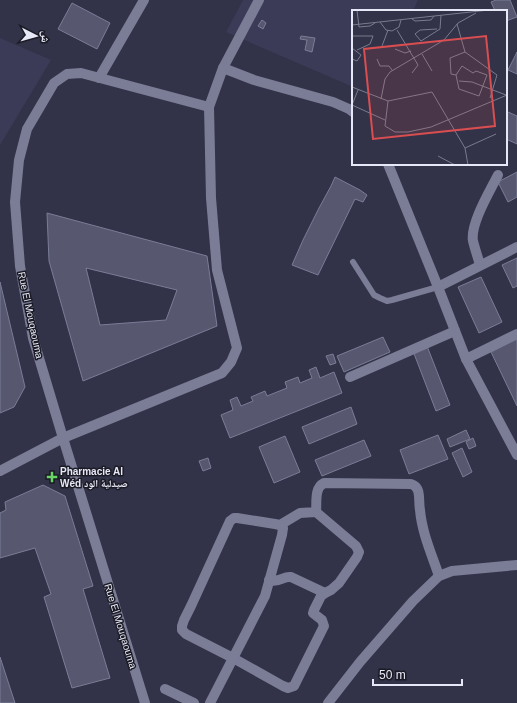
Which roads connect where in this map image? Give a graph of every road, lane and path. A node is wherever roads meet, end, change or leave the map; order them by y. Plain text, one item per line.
1 (144, 0) edge
2 (258, 0) edge
3 (223, 68) junction
4 (99, 78) junction
5 (209, 107) junction
6 (352, 111) edge
7 (388, 165) edge
8 (498, 175) dead end
9 (517, 247) edge
10 (353, 262) dead end
11 (480, 265) junction
12 (438, 287) junction
13 (455, 330) junction
14 (517, 334) edge
15 (466, 359) junction
16 (350, 377) dead end
17 (63, 438) junction
18 (517, 455) edge
19 (0, 471) edge
20 (316, 512) junction
21 (280, 525) junction
22 (517, 565) edge
23 (439, 576) junction
24 (269, 580) junction
25 (325, 593) junction
26 (233, 658) junction
27 (165, 689) dead end
28 (145, 703) edge
29 (194, 703) edge
30 (210, 703) edge
31 (328, 703) edge

1 - 4 street
2 - 3 street
3 - 5 street
3 - 6 street
4 - 5 street, Rue El Mouqaouma
4 - 17 street, Rue El Mouqaouma
5 - 17 street
7 - 12 street
8 - 11 street
9 - 11 street
10 - 12 lane
11 - 12 street
12 - 13 street
13 - 15 street
13 - 16 street
14 - 15 street
15 - 18 street
17 - 19 street
17 - 28 street, Rue El Mouqaouma
20 - 21 street
20 - 23 street
20 - 25 street
21 - 24 street
21 - 26 street
22 - 23 street
23 - 31 street
24 - 25 street
24 - 26 street
25 - 26 street
26 - 30 street
27 - 29 street

